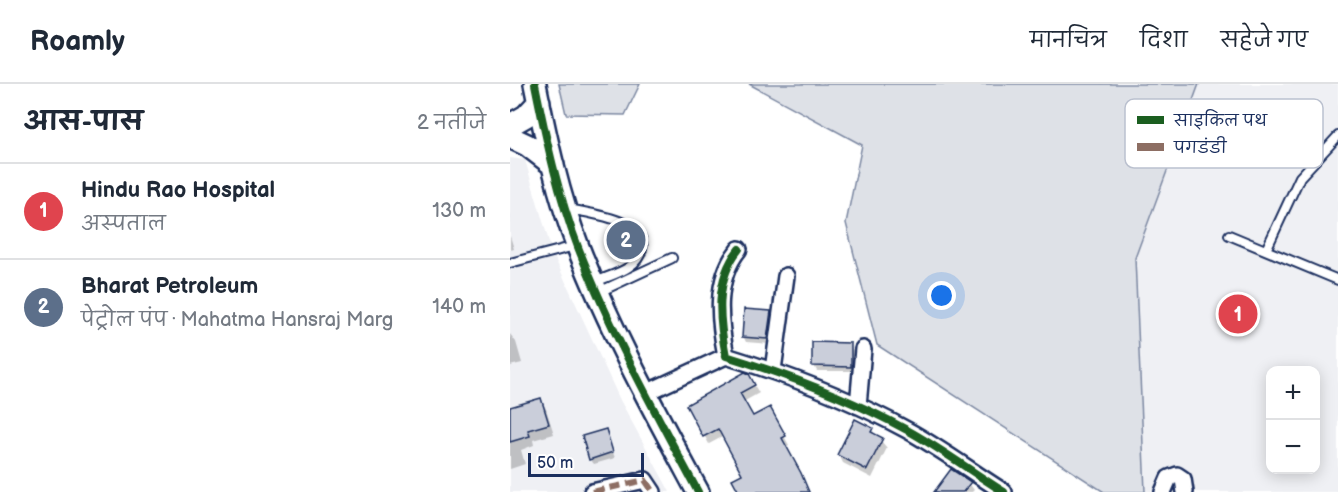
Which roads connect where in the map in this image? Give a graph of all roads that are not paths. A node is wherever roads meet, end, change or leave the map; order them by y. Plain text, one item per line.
1 (537, 93) edge
2 (510, 125) edge
3 (1338, 136) edge
4 (510, 137) edge
5 (1323, 152) edge
6 (553, 165) junction
7 (1308, 168) edge
8 (565, 208) junction
9 (1229, 236) dead end
10 (578, 245) junction
11 (739, 249) dead end
12 (1266, 250) junction
13 (672, 258) dead end
14 (510, 263) edge
15 (786, 276) dead end
16 (1338, 280) edge
17 (596, 288) junction
18 (862, 349) dead end
19 (726, 356) junction
20 (773, 370) junction
21 (646, 393) junction
22 (858, 406) junction
23 (592, 492) edge
24 (653, 492) edge
25 (698, 492) edge
26 (1004, 492) edge
27 (1163, 492) edge
28 (1185, 492) edge

1 - 2 street
1 - 6 street
3 - 5 lane
4 - 6 street
6 - 8 street
7 - 12 lane
8 - 10 street
8 - 17 lane
9 - 12 lane
10 - 14 lane
10 - 17 street
11 - 19 street
12 - 16 lane
13 - 17 lane
15 - 20 street
17 - 21 street
18 - 22 street
19 - 20 street
19 - 21 street
20 - 22 street
21 - 25 street
22 - 26 street
23 - 24 street
27 - 28 street

